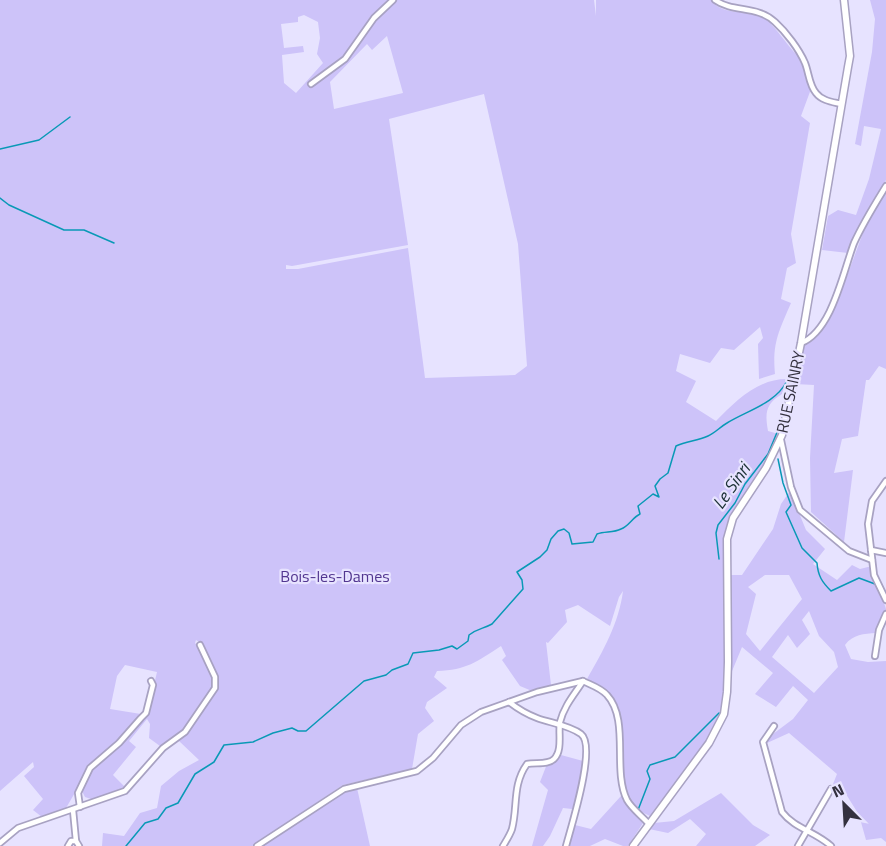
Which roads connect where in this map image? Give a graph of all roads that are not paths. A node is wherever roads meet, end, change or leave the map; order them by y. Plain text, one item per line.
1 (393, 0) edge
2 (715, 0) edge
3 (844, 0) edge
4 (311, 84) dead end
5 (841, 104) junction
6 (886, 186) edge
7 (801, 343) junction
8 (781, 440) junction
9 (886, 481) edge
10 (871, 550) junction
11 (886, 553) edge
12 (872, 560) junction
13 (886, 600) edge
14 (886, 614) edge
15 (200, 645) dead end
16 (875, 656) dead end
17 (151, 681) dead end
18 (583, 681) junction
19 (509, 702) junction
20 (560, 725) junction
21 (774, 726) dead end
22 (831, 789) dead end
23 (80, 807) junction
24 (73, 810) junction
25 (649, 824) junction
26 (807, 830) junction
27 (0, 843) edge
28 (78, 843) edge
29 (68, 846) edge
30 (257, 846) edge
31 (503, 846) edge
32 (566, 846) edge
33 (633, 846) edge
34 (798, 846) edge
35 (831, 846) edge

1 - 4 street
2 - 5 street
3 - 5 street, RUE SAINRY
5 - 7 street, RUE SAINRY
6 - 7 street
7 - 8 street, RUE SAINRY
8 - 12 street
8 - 25 street, RUE SAINRY
9 - 10 street
10 - 11 street
10 - 12 street
12 - 13 street
14 - 16 street
15 - 23 street
17 - 23 street
18 - 19 street
18 - 20 street
18 - 25 street
19 - 20 street
19 - 30 street
20 - 31 street
20 - 32 street
21 - 26 street
22 - 26 street
23 - 24 street
24 - 27 street
24 - 28 street
25 - 33 street, RUE SAINRY
26 - 34 street
26 - 35 street
28 - 29 street

